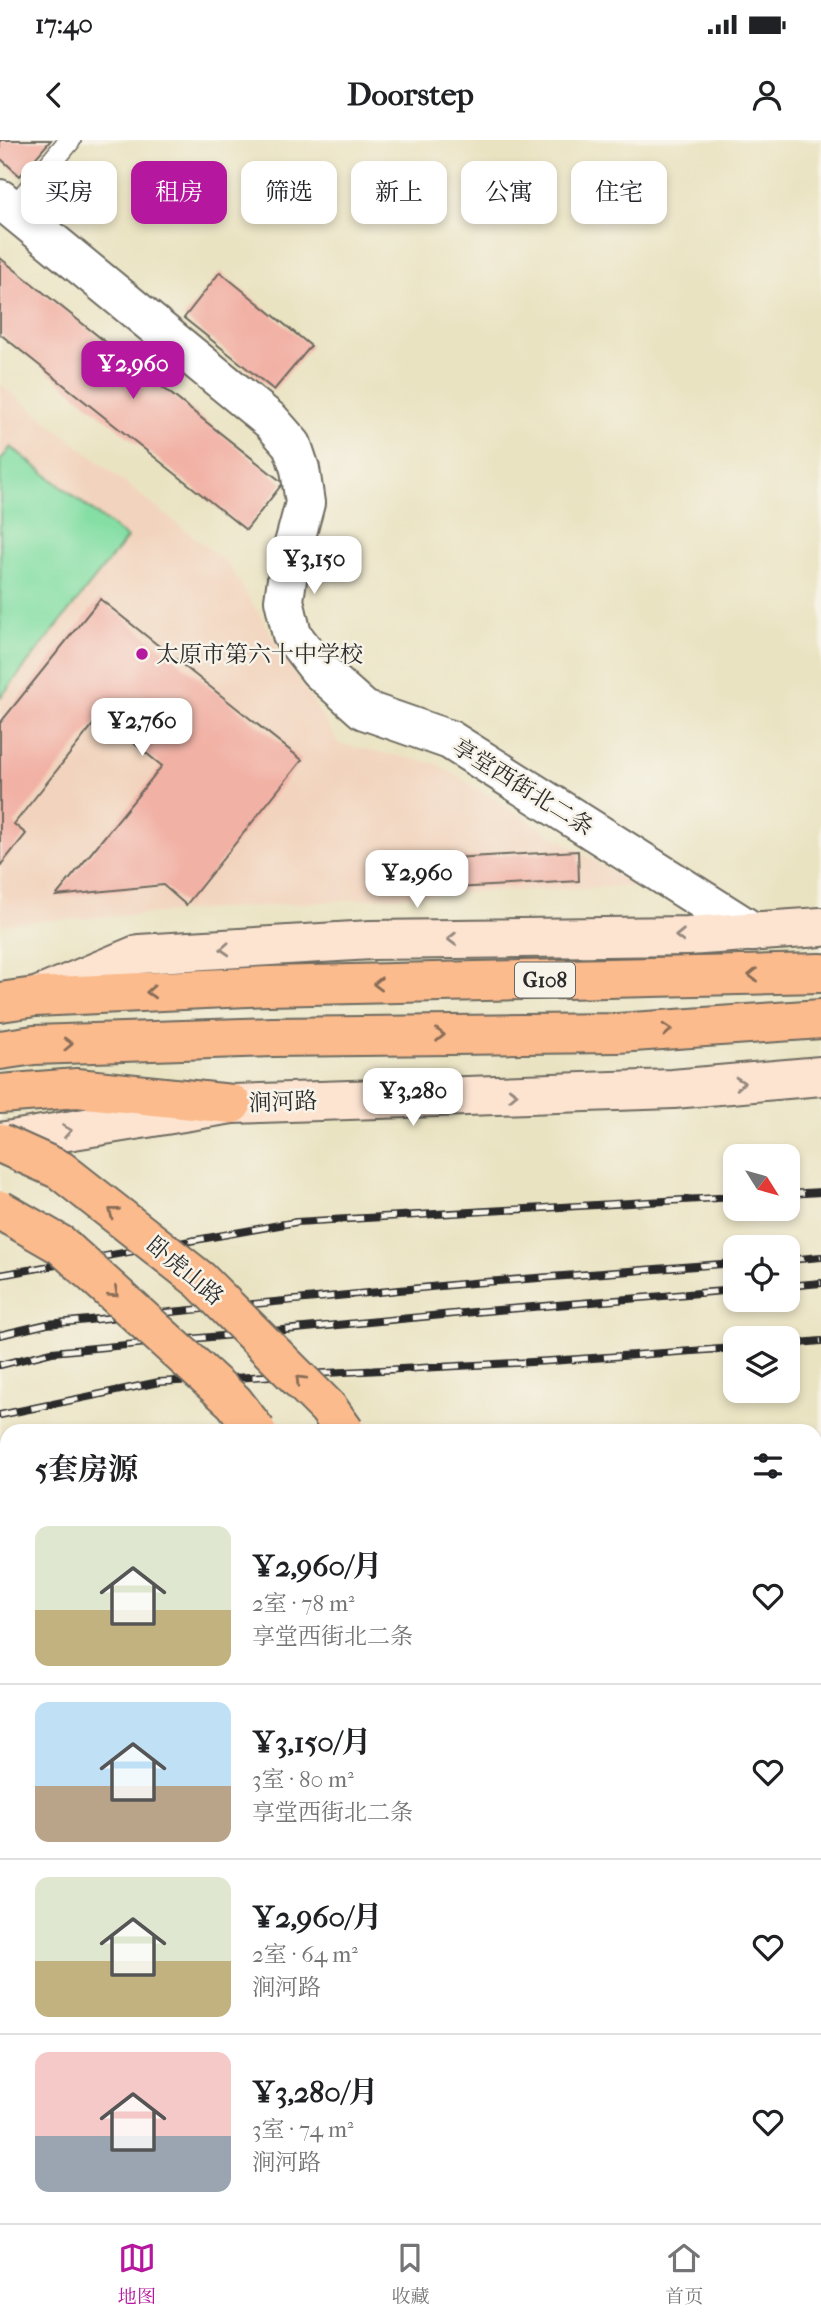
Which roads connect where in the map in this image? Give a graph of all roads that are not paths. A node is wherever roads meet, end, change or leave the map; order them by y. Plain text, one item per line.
1 (70, 140) edge
2 (6, 204) edge
3 (821, 927) edge
4 (753, 932) junction
5 (821, 973) edge
6 (17, 1000) edge
7 (821, 1019) edge
8 (273, 1037) junction
9 (0, 1051) edge
10 (821, 1076) edge
11 (76, 1087) junction
12 (0, 1094) edge
13 (232, 1104) junction
14 (0, 1142) edge
15 (0, 1210) edge
16 (251, 1424) edge
17 (339, 1424) edge

1 - 2 lane
2 - 4 street, 享堂西街北二条
3 - 4 main road
4 -> 6 main road
5 -> 6 main road, G108
8 -> 7 main road
9 -> 8 main road
8 - 11 main road
13 -> 10 main road, 涧河路
11 - 12 main road
11 - 13 main road
14 -> 13 main road, 涧河路
17 -> 14 main road, 卧虎山路, bridge
15 -> 16 main road, bridge

